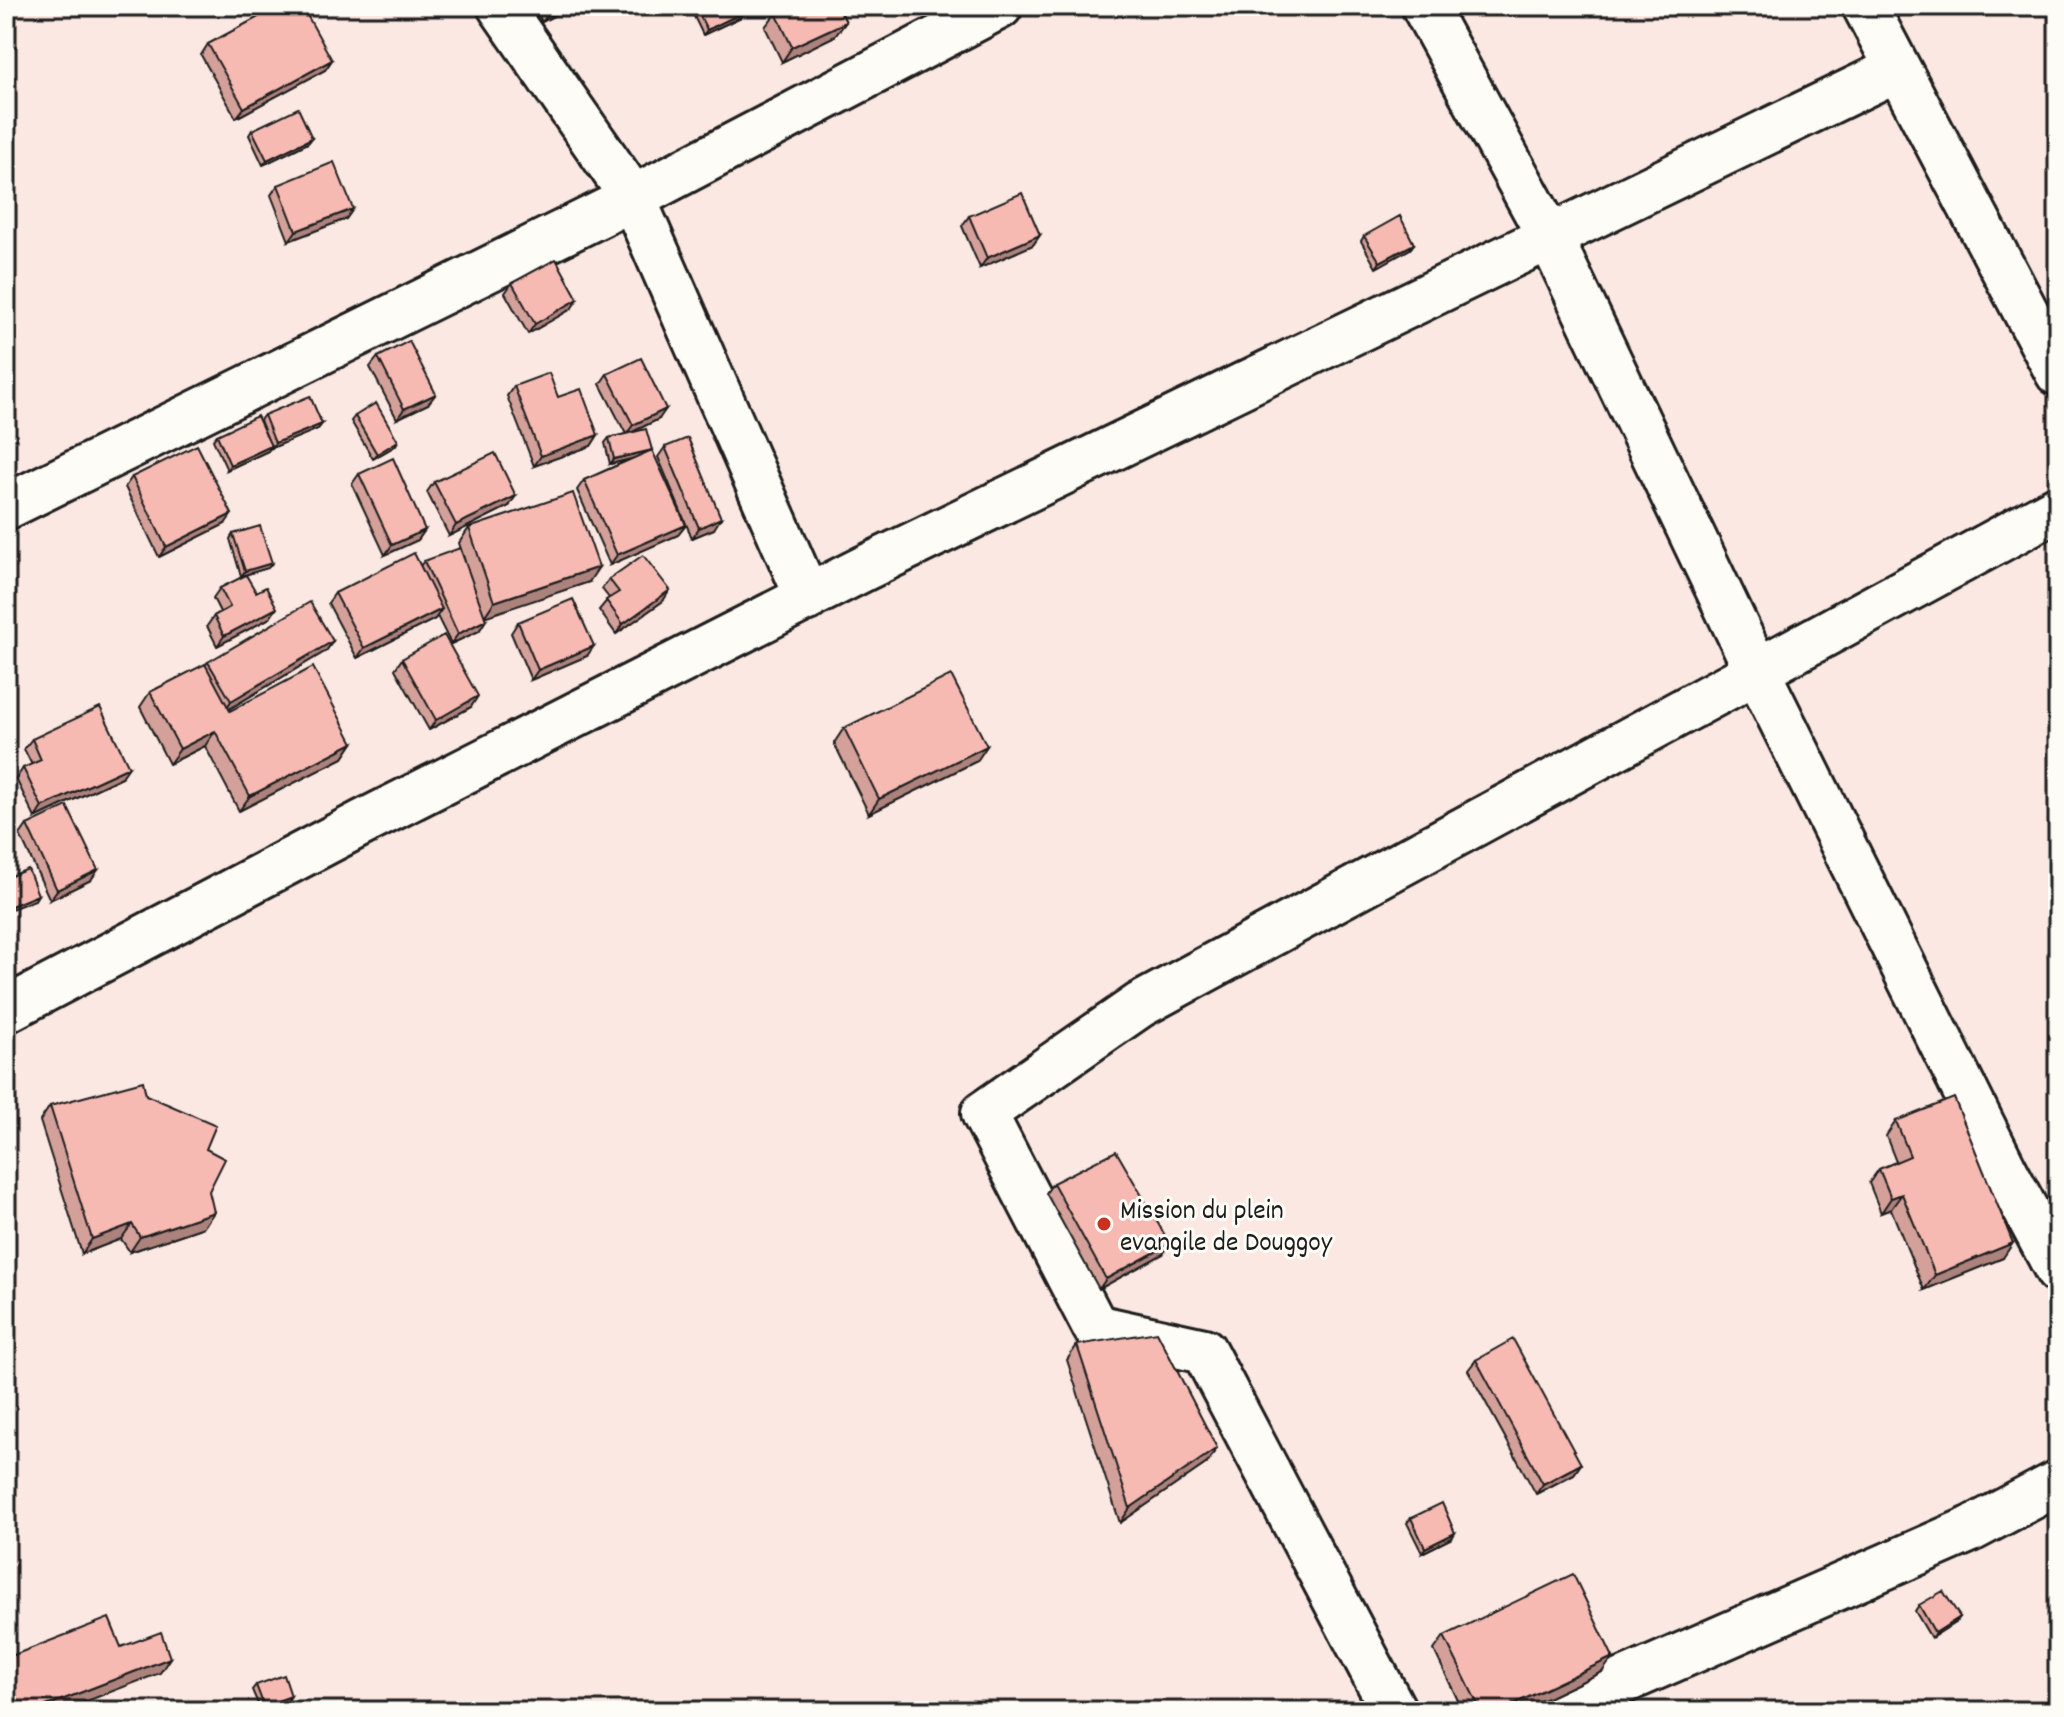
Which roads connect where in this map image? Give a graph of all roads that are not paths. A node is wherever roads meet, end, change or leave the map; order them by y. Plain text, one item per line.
1 (500, 6) edge
2 (1000, 6) edge
3 (1424, 6) edge
4 (1865, 6) edge
5 (1897, 69) junction
6 (633, 198) junction
7 (1550, 237) junction
8 (2058, 373) edge
9 (6, 507) edge
10 (2058, 508) edge
11 (808, 598) junction
12 (1757, 671) junction
13 (6, 1010) edge
14 (2058, 1271) edge
15 (2058, 1483) edge
16 (1394, 1711) edge
17 (1555, 1711) edge

1 - 6 street
2 - 6 street
3 - 7 street
4 - 5 street
5 - 7 street
5 - 8 street
6 - 9 street
6 - 11 street
7 - 11 street
7 - 12 street
10 - 12 street
11 - 13 street
12 - 14 street
12 - 16 street
15 - 17 street

